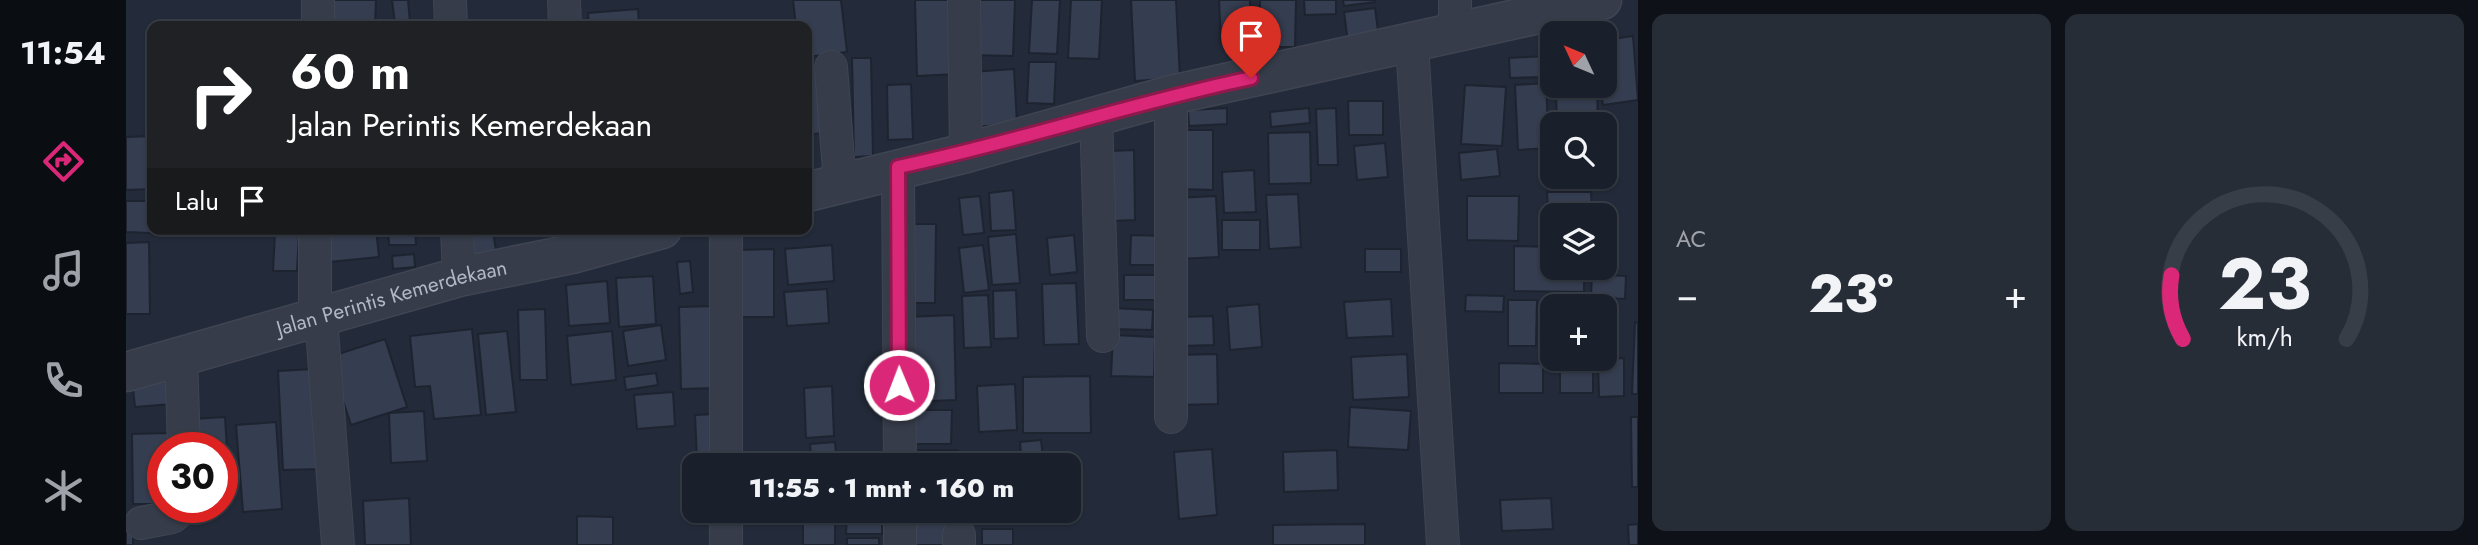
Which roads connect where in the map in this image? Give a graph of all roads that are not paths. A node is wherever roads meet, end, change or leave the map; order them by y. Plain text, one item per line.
1 (318, 0) edge
2 (450, 0) edge
3 (564, 0) edge
4 (964, 0) edge
5 (1602, 0) edge
6 (1455, 16) edge
7 (318, 21) edge
8 (451, 21) edge
9 (565, 21) edge
10 (1412, 44) junction
11 (831, 67) dead end
12 (1171, 95) junction
13 (1096, 114) junction
14 (966, 153) junction
15 (898, 167) junction
16 (824, 188) edge
17 (316, 235) edge
18 (457, 235) edge
19 (617, 235) edge
20 (726, 235) edge
21 (572, 241) edge
22 (459, 276) junction
23 (317, 317) junction
24 (1103, 336) dead end
25 (181, 354) junction
26 (126, 372) edge
27 (1171, 418) dead end
28 (183, 432) edge
29 (726, 453) edge
30 (900, 453) edge
31 (147, 522) edge
32 (141, 523) dead end
33 (726, 523) edge
34 (900, 523) edge
35 (338, 545) edge
36 (726, 545) edge
37 (900, 545) edge
38 (1443, 545) edge

1 - 7 street
2 - 8 street
3 - 9 street
4 - 14 street
5 - 6 street
6 - 10 street
10 - 12 street
10 - 38 street
11 - 16 street
12 - 13 street
12 - 27 street
13 - 14 street
13 - 24 street
14 - 15 street
15 - 16 street
15 - 30 street
17 - 23 street
18 - 22 street
19 - 21 street, Jalan Perintis Kemerdekaan
20 - 29 street
21 - 22 street, Jalan Perintis Kemerdekaan
22 - 23 street, Jalan Perintis Kemerdekaan
23 - 25 street, Jalan Perintis Kemerdekaan
23 - 35 street
25 - 26 street, Jalan Perintis Kemerdekaan
25 - 28 street
31 - 32 street
33 - 36 street
34 - 37 street

